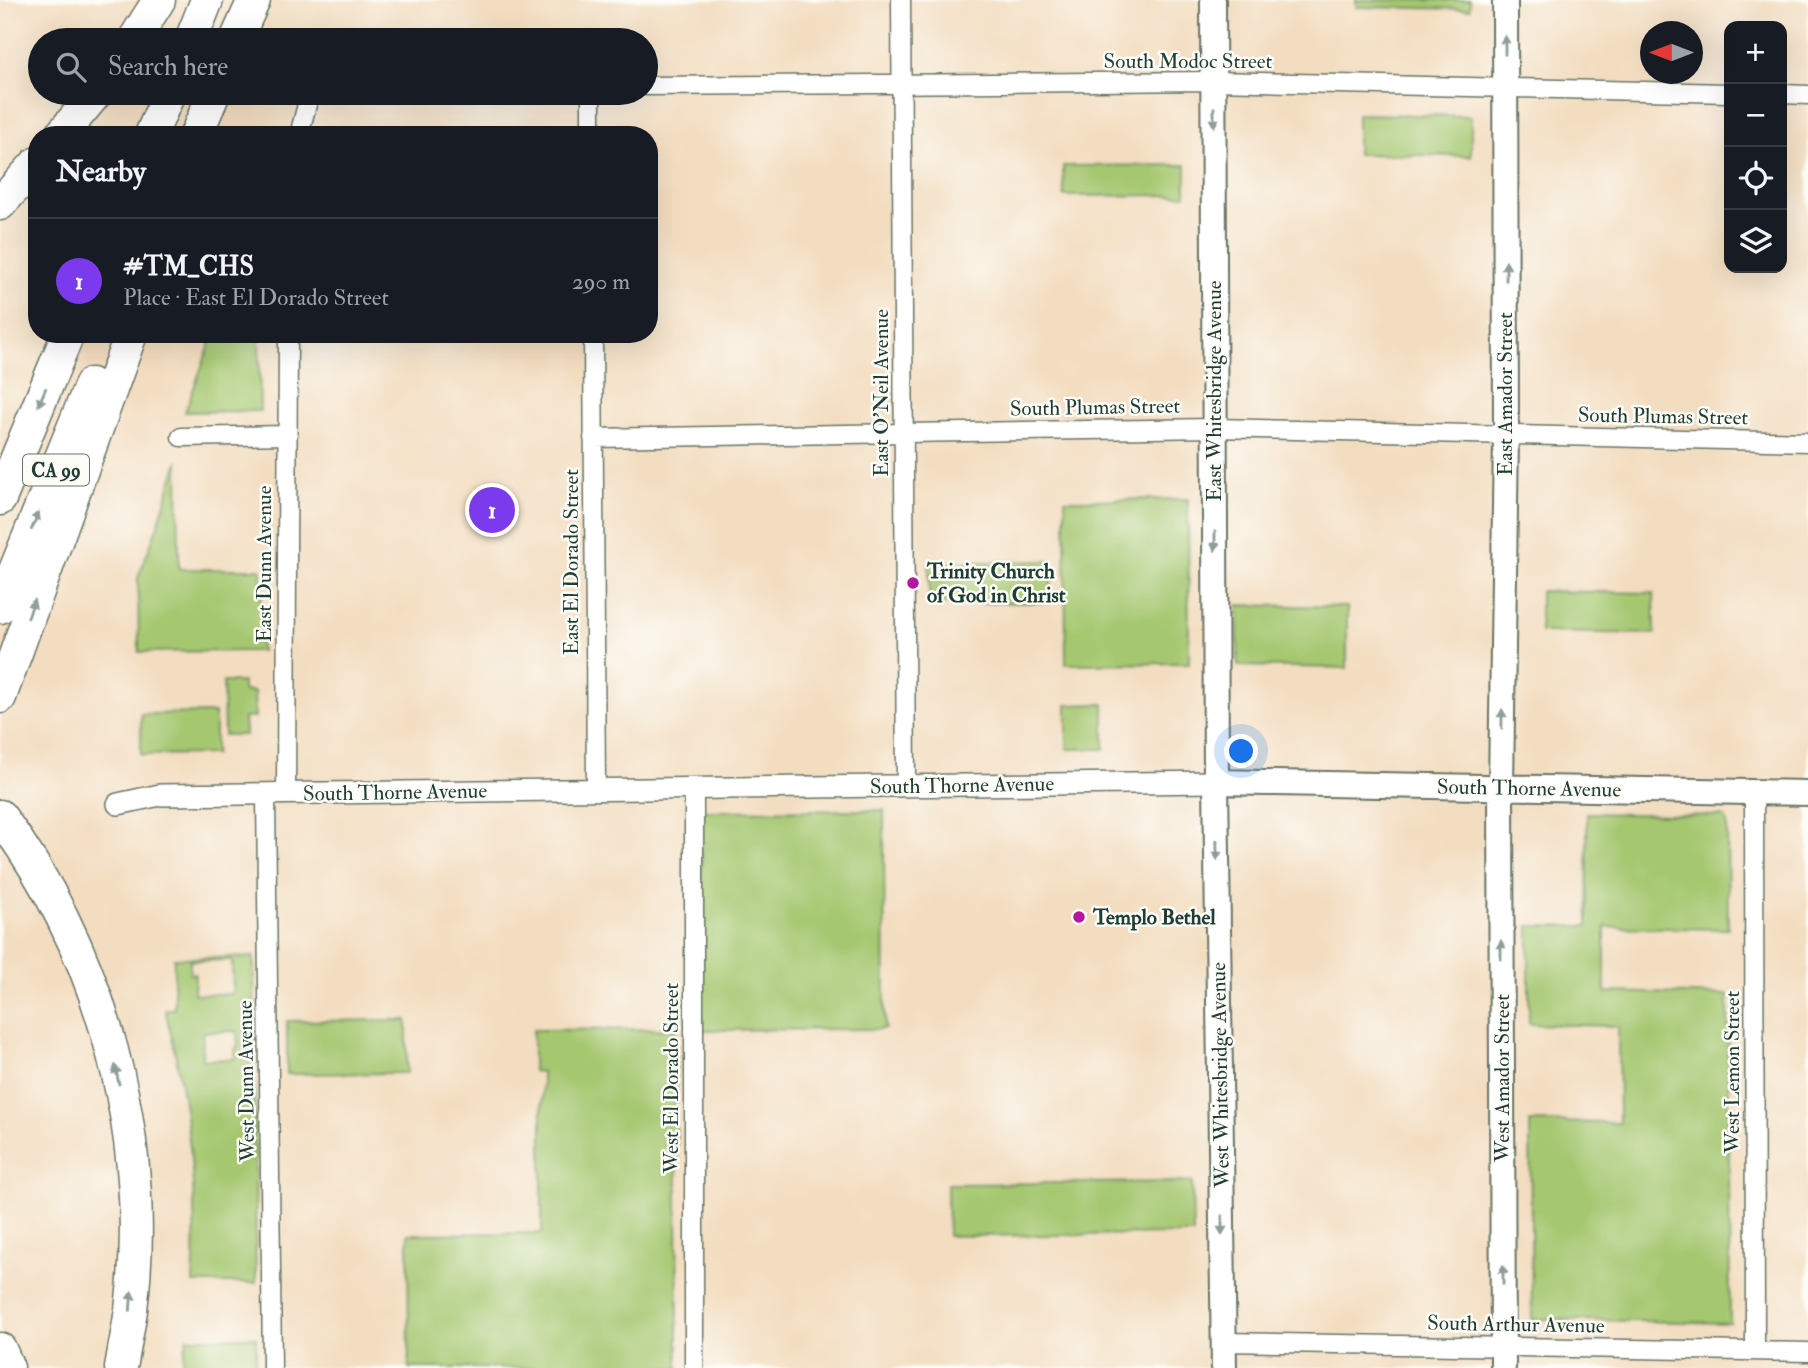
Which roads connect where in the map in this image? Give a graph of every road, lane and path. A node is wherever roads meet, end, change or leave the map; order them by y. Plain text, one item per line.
1 (159, 0) edge
2 (207, 0) edge
3 (254, 0) edge
4 (901, 0) edge
5 (1213, 0) edge
6 (1505, 0) edge
7 (142, 28) edge
8 (196, 28) edge
9 (243, 28) edge
10 (1213, 81) junction
11 (902, 84) junction
12 (658, 86) edge
13 (1506, 89) junction
14 (1724, 93) edge
15 (1787, 94) edge
16 (1808, 95) edge
17 (85, 105) edge
18 (86, 105) edge
19 (164, 105) edge
20 (209, 105) edge
21 (216, 105) edge
22 (307, 105) edge
23 (591, 105) edge
24 (62, 126) edge
25 (69, 126) edge
26 (155, 126) edge
27 (200, 126) edge
28 (208, 126) edge
29 (301, 126) edge
30 (591, 126) edge
31 (28, 158) edge
32 (28, 173) edge
33 (0, 184) edge
34 (0, 204) edge
35 (64, 343) edge
36 (107, 343) edge
37 (128, 343) edge
38 (288, 343) edge
39 (593, 343) edge
40 (1214, 428) junction
41 (904, 433) junction
42 (288, 435) junction
43 (1506, 435) junction
44 (181, 437) dead end
45 (593, 438) junction
46 (1808, 442) edge
47 (0, 499) edge
48 (0, 607) edge
49 (0, 697) edge
50 (1216, 782) junction
51 (906, 786) junction
52 (1501, 787) junction
53 (694, 788) junction
54 (596, 789) junction
55 (1754, 792) junction
56 (276, 793) junction
57 (1808, 793) edge
58 (118, 804) dead end
59 (0, 816) edge
60 (1224, 1342) junction
61 (0, 1349) edge
62 (1755, 1351) junction
63 (1808, 1352) edge
64 (1503, 1357) edge
65 (8, 1368) edge
66 (121, 1368) edge
67 (272, 1368) edge
68 (694, 1368) edge
69 (1224, 1368) edge

1 - 7 highway
2 - 8 highway
3 - 9 highway
4 - 11 street, East O'Neil Avenue
5 - 10 main road, East Whitesbridge Avenue
13 -> 6 main road, East Amador Street
10 - 11 street, South Modoc Street
10 - 13 street, South Modoc Street
10 -> 40 main road, East Whitesbridge Avenue
11 - 12 street, South Modoc Street
11 - 41 street, East O'Neil Avenue
13 - 14 street, South Modoc Street
43 -> 13 main road, East Amador Street
15 - 16 street
17 - 24 highway
18 - 25 highway
19 - 26 highway
20 - 27 highway
21 - 28 highway
22 - 29 street
23 - 30 street
31 - 33 highway
32 - 34 highway
35 -> 47 highway, CA 99
48 -> 36 highway, CA 99
49 -> 37 highway
38 - 42 street, East Dunn Avenue
39 - 45 street, East El Dorado Street
40 - 41 street, South Plumas Street
40 - 43 street, South Plumas Street
40 -> 50 main road, East Whitesbridge Avenue
41 - 45 street, South Plumas Street
41 - 51 street, East O'Neil Avenue
42 - 44 street
42 - 56 street, East Dunn Avenue
43 - 46 street, South Plumas Street
52 -> 43 main road, East Amador Street
45 - 54 street, East El Dorado Street
50 - 51 street, South Thorne Avenue
50 - 52 main road, South Thorne Avenue
50 -> 60 main road, West Whitesbridge Avenue
51 - 53 street, South Thorne Avenue
52 - 55 main road, South Thorne Avenue
64 -> 52 main road, West Amador Street
53 - 54 street, South Thorne Avenue
53 - 68 street, West El Dorado Street
54 - 56 street, South Thorne Avenue
55 - 57 main road, South Thorne Avenue
55 - 62 street, West Lemon Street
56 - 58 street, South Thorne Avenue
56 - 67 street, West Dunn Avenue
66 -> 59 highway
60 - 64 street, South Arthur Avenue
60 - 69 main road, West Whitesbridge Avenue
61 - 65 highway
62 - 63 street, South Arthur Avenue
62 - 64 street, South Arthur Avenue

